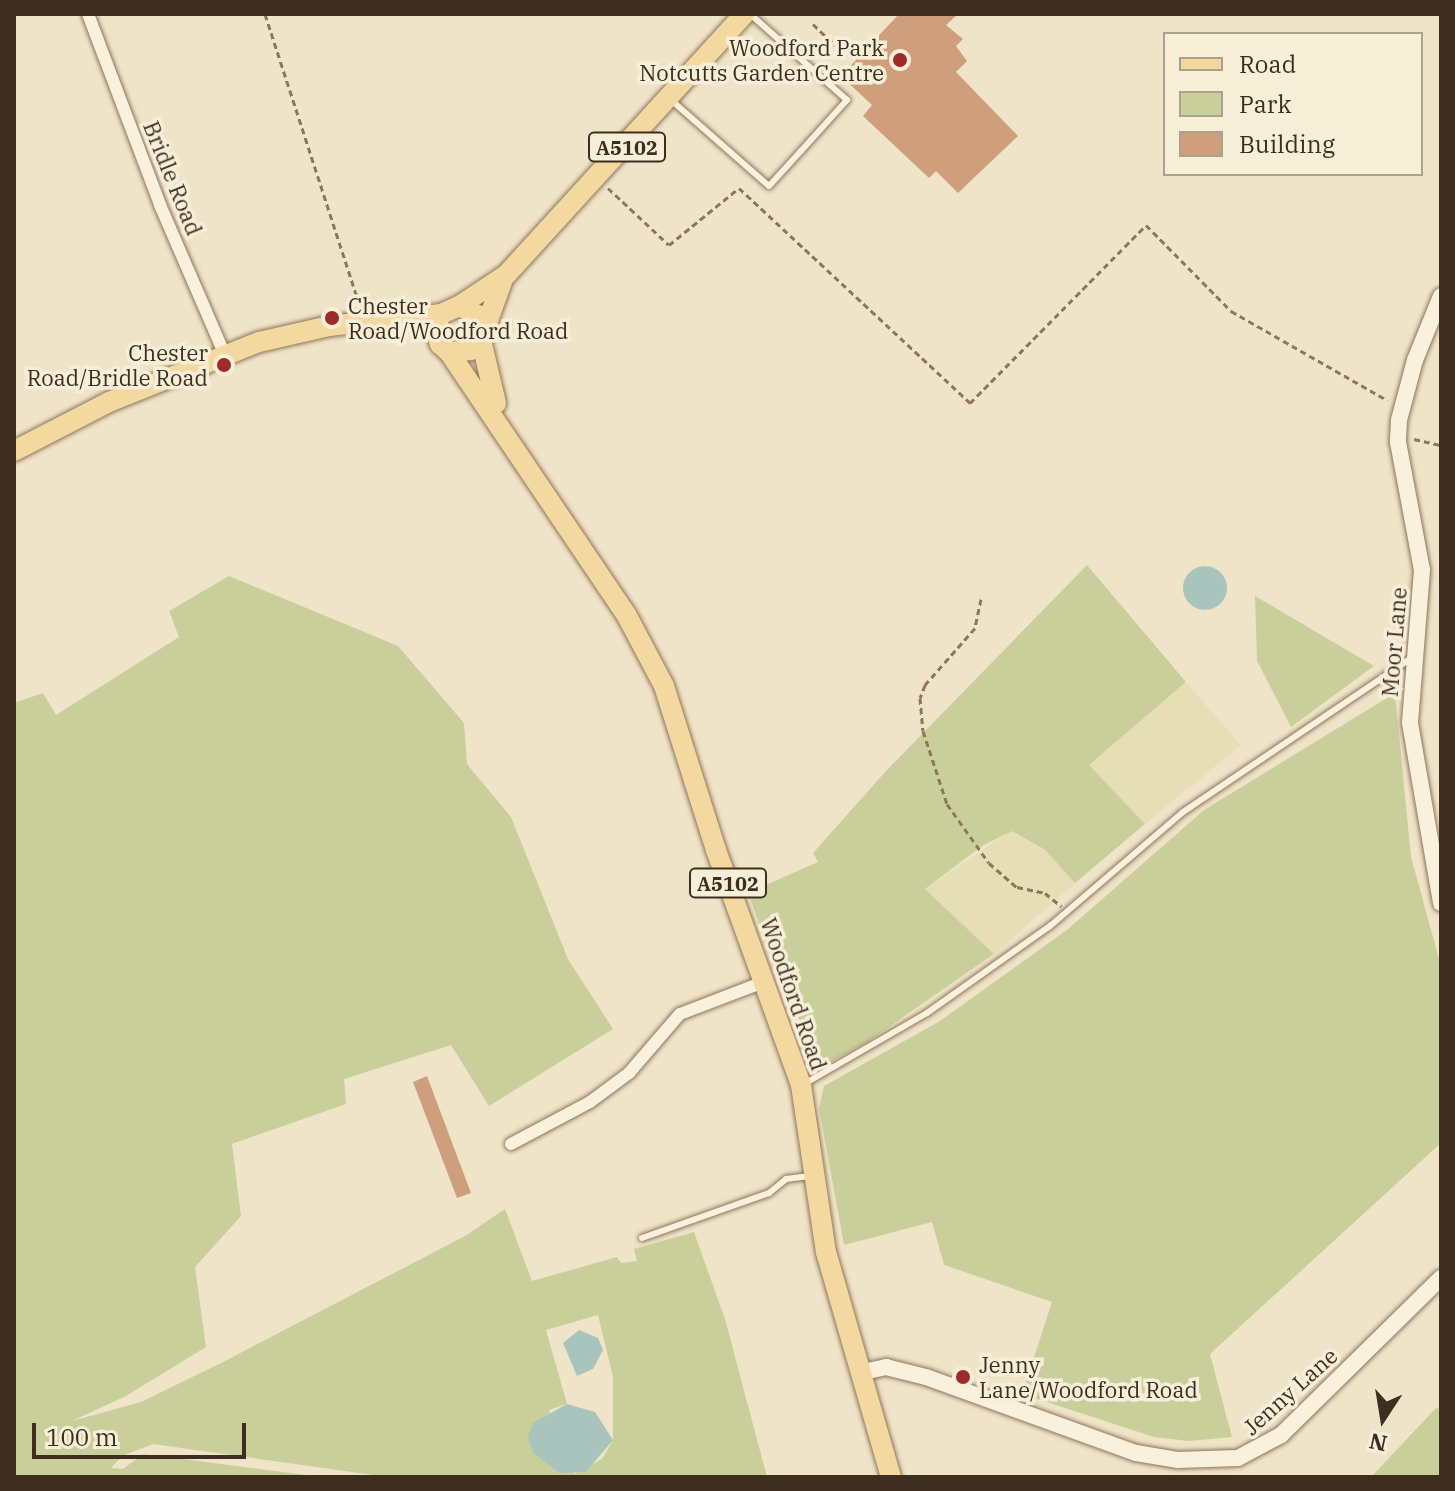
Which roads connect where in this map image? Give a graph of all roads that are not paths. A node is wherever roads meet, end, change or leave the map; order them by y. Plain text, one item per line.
1 (88, 14) edge
2 (747, 14) edge
3 (670, 100) junction
4 (506, 275) junction
5 (1439, 304) edge
6 (450, 310) junction
7 (365, 324) junction
8 (482, 335) junction
9 (444, 348) junction
10 (225, 355) junction
11 (505, 430) junction
12 (14, 451) edge
13 (1415, 656) junction
14 (1438, 874) edge
15 (1441, 903) edge
16 (766, 981) junction
17 (801, 1085) junction
18 (511, 1144) dead end
19 (813, 1175) junction
20 (642, 1238) dead end
21 (1441, 1278) edge
22 (863, 1372) junction
23 (891, 1477) edge

1 - 10 street, Bridle Road
2 - 3 main road, A5102
2 - 3 lane
3 - 4 main road, A5102
4 - 6 main road, A5102
4 - 8 main road, A5102
5 - 13 street, Moor Lane
6 - 7 main road
6 - 8 main road
6 - 9 main road
7 - 9 main road
7 - 10 main road
8 - 9 main road
8 - 11 main road, Woodford Road / A5102
9 - 11 main road, Woodford Road / A5102
10 - 12 main road
11 - 16 main road, Woodford Road / A5102
13 - 14 street, Moor Lane
13 - 17 lane
14 - 15 street, Moor Lane
16 - 17 main road, Woodford Road / A5102
16 - 18 street
17 - 19 main road, Woodford Road / A5102
19 - 20 lane
19 - 22 main road, Woodford Road / A5102
21 - 22 street, Jenny Lane
22 - 23 main road, Woodford Road / A5102

